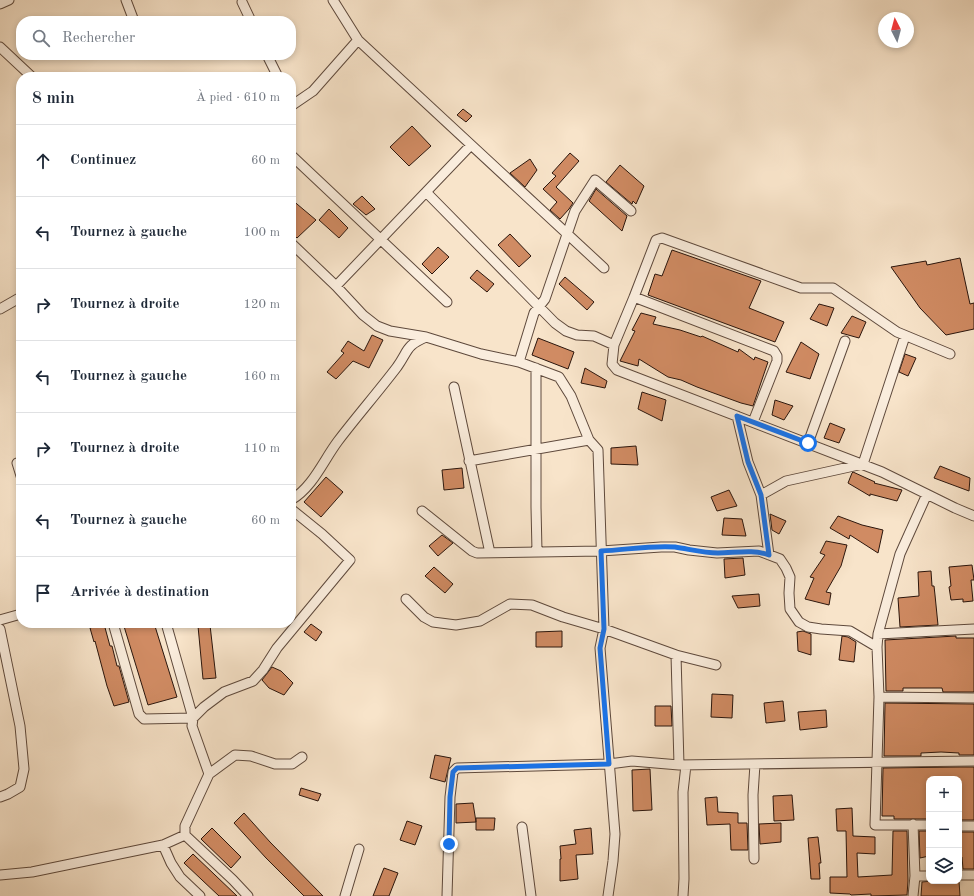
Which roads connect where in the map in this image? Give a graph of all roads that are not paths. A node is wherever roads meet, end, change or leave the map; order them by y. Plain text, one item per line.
1 (9, 0) edge
2 (126, 0) edge
3 (333, 0) edge
4 (242, 2) dead end
5 (0, 4) edge
6 (132, 16) edge
7 (249, 16) edge
8 (358, 40) junction
9 (0, 47) edge
10 (270, 60) edge
11 (27, 72) edge
12 (276, 72) edge
13 (296, 102) edge
14 (471, 145) junction
15 (296, 160) edge
16 (426, 192) junction
17 (631, 211) dead end
18 (567, 234) junction
19 (381, 240) junction
20 (296, 248) edge
21 (604, 268) dead end
22 (336, 286) junction
23 (634, 298) junction
24 (16, 300) edge
25 (447, 302) dead end
26 (539, 306) junction
27 (0, 309) edge
28 (905, 336) junction
29 (426, 337) junction
30 (846, 341) dead end
31 (614, 345) junction
32 (950, 354) dead end
33 (519, 362) junction
34 (536, 368) junction
35 (454, 387) dead end
36 (737, 416) junction
37 (753, 422) junction
38 (589, 440) junction
39 (808, 443) junction
40 (536, 449) junction
41 (469, 461) junction
42 (863, 464) junction
43 (927, 494) junction
44 (761, 495) junction
45 (296, 496) edge
46 (422, 511) dead end
47 (296, 513) edge
48 (974, 516) edge
49 (537, 551) junction
50 (601, 551) junction
51 (490, 553) junction
52 (769, 555) junction
53 (406, 599) dead end
54 (16, 615) edge
55 (0, 620) edge
56 (296, 625) edge
57 (114, 628) edge
58 (167, 628) edge
59 (294, 628) edge
60 (0, 629) edge
61 (604, 629) junction
62 (974, 629) edge
63 (878, 634) junction
64 (877, 647) junction
65 (676, 655) junction
66 (716, 666) dead end
67 (879, 697) junction
68 (974, 698) edge
69 (193, 718) junction
70 (302, 757) dead end
71 (974, 761) edge
72 (876, 763) junction
73 (609, 764) junction
74 (755, 764) junction
75 (683, 765) junction
76 (209, 774) junction
77 (0, 797) edge
78 (913, 824) junction
79 (926, 825) edge
80 (962, 826) edge
81 (974, 826) edge
82 (522, 827) dead end
83 (185, 835) junction
84 (163, 845) junction
85 (359, 849) dead end
86 (754, 859) dead end
87 (0, 875) edge
88 (974, 875) edge
89 (915, 876) junction
90 (926, 876) edge
91 (962, 876) edge
92 (200, 896) edge
93 (248, 896) edge
94 (345, 896) edge
95 (447, 896) edge
96 (531, 896) edge
97 (608, 896) edge
98 (683, 896) edge
99 (913, 896) edge

1 - 5 street
2 - 6 street
3 - 8 street
4 - 7 street
8 - 13 street
8 - 14 street
9 - 11 street
10 - 12 street
14 - 16 street
14 - 18 street
15 - 19 street
16 - 19 street
16 - 26 street
17 - 18 street
18 - 21 street
18 - 26 street
19 - 22 street
19 - 25 street
20 - 22 street
22 - 29 street
23 - 28 street
23 - 31 street
23 - 37 street
24 - 27 street
26 - 31 street
26 - 33 street
28 - 32 street
28 - 42 street
29 - 33 street
29 - 45 street
30 - 39 street
31 - 36 street
33 - 34 street
34 - 38 street
34 - 40 street
35 - 41 street
36 - 37 street
36 - 44 street
37 - 39 street
38 - 40 street
38 - 50 street
39 - 42 street
40 - 41 street
40 - 49 street
41 - 51 street
42 - 43 street
42 - 44 street
43 - 48 street
43 - 63 street
44 - 52 street
46 - 51 street
47 - 56 street
49 - 50 street
49 - 51 street
50 - 52 street
50 - 61 street
52 - 64 street
53 - 61 street
54 - 55 street
57 - 69 street
58 - 69 street
59 - 69 street
60 - 77 street
61 - 65 street
61 - 73 street
62 - 63 street
63 - 64 street
64 - 67 street
65 - 66 street
65 - 75 street
67 - 68 street
67 - 72 street
69 - 76 street
70 - 76 street
71 - 72 street
72 - 74 street
72 - 78 street
73 - 75 street
73 - 95 street
73 - 97 street
74 - 75 street
74 - 86 street
75 - 98 street
76 - 83 street
78 - 79 street
78 - 89 street
80 - 81 street
82 - 96 street
83 - 84 street
83 - 93 street
84 - 87 street
84 - 92 street
85 - 94 street
88 - 91 street
89 - 90 street
89 - 99 street

